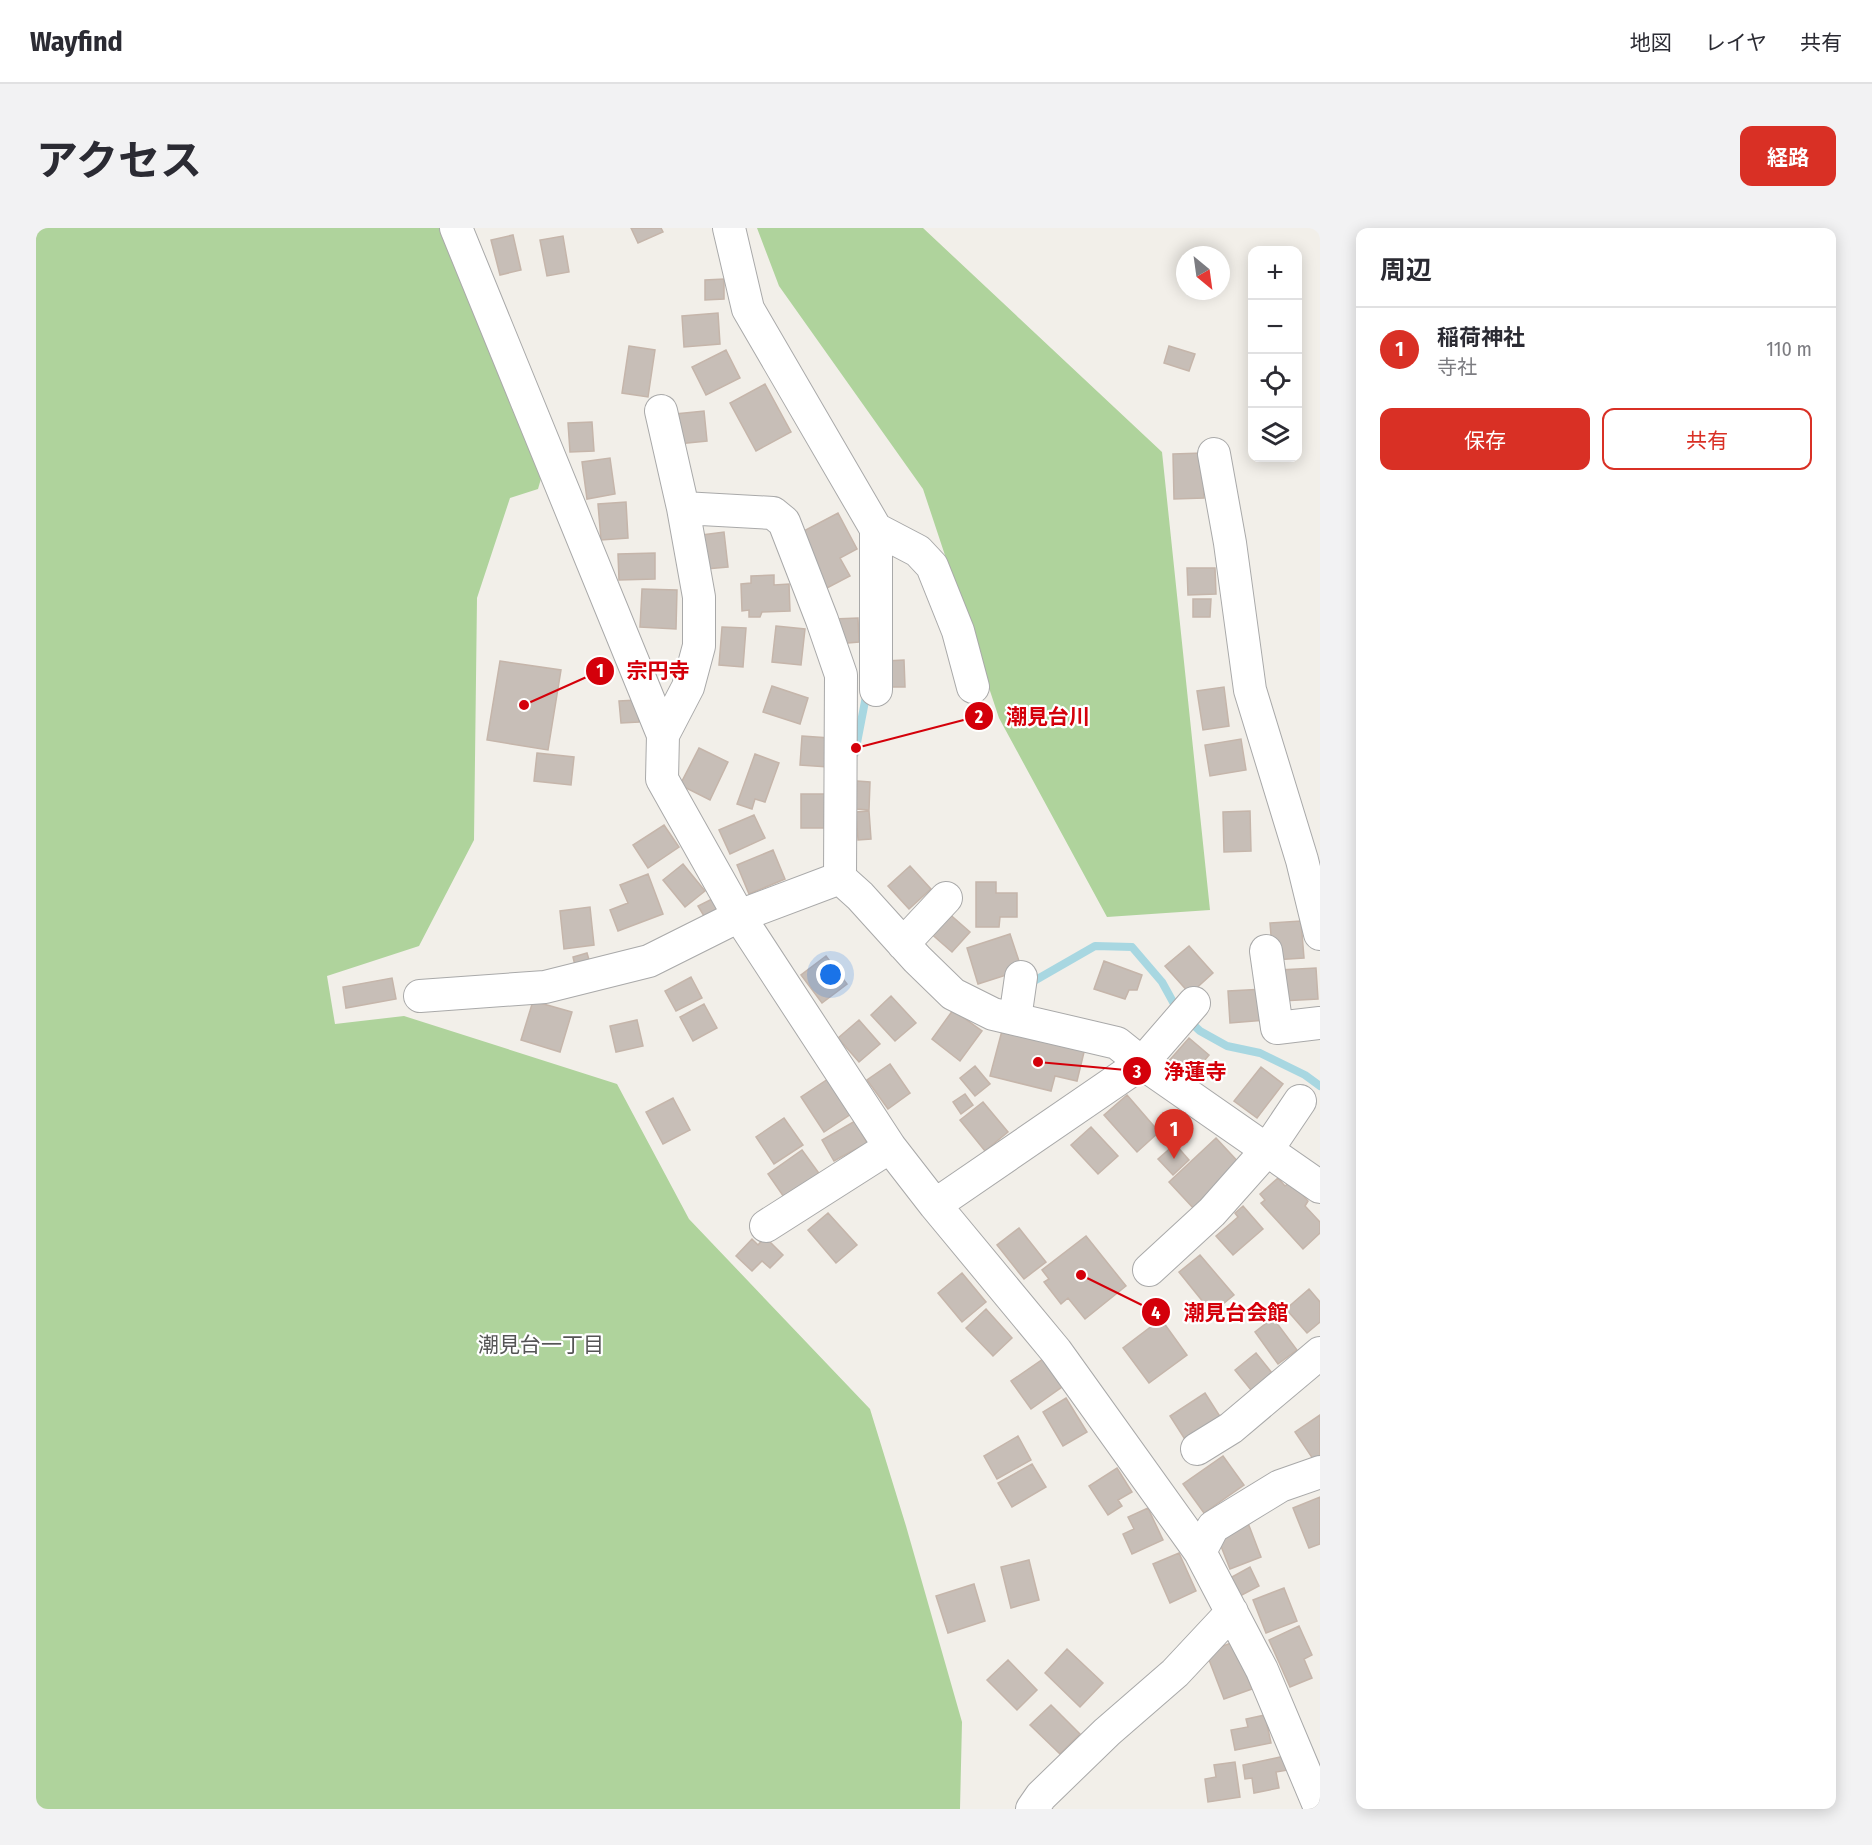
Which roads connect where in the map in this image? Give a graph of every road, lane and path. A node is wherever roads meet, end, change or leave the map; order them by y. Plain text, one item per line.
1 (456, 228) edge
2 (729, 228) edge
3 (661, 411) dead end
4 (1214, 454) dead end
5 (683, 508) junction
6 (867, 534) junction
7 (865, 668) junction
8 (973, 687) dead end
9 (663, 735) junction
10 (840, 878) junction
11 (946, 898) dead end
12 (739, 916) junction
13 (1320, 934) edge
14 (908, 938) junction
15 (1266, 951) dead end
16 (420, 996) dead end
17 (1187, 1012) dead end
18 (1320, 1023) edge
19 (1142, 1063) junction
20 (1300, 1101) dead end
21 (890, 1147) junction
22 (1268, 1150) junction
23 (1320, 1187) edge
24 (934, 1205) junction
25 (766, 1226) dead end
26 (1149, 1270) dead end
27 (1320, 1353) edge
28 (1197, 1449) dead end
29 (1320, 1472) edge
30 (1200, 1552) junction
31 (1232, 1612) junction
32 (1320, 1808) edge
33 (1032, 1809) edge

1 - 9 street
2 - 6 street
3 - 5 street
4 - 13 street
5 - 7 street
5 - 9 street
6 - 7 street
6 - 8 street
7 - 10 street
9 - 12 street
10 - 12 street
10 - 14 street
11 - 14 street
12 - 16 street
12 - 21 street
14 - 19 street
15 - 18 street
17 - 19 street
19 - 22 street
19 - 24 street
20 - 22 street
21 - 24 street
21 - 25 street
22 - 23 street
22 - 26 street
24 - 30 street
27 - 28 street
29 - 30 street
30 - 31 street
31 - 32 street
31 - 33 street

